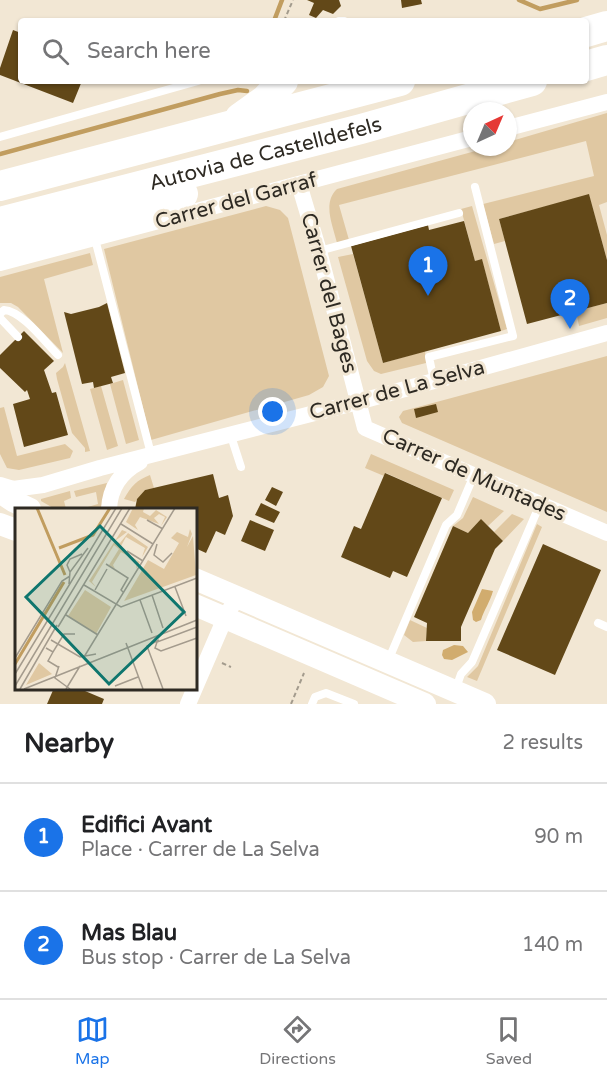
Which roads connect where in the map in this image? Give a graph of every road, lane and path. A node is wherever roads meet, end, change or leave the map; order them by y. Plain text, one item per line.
1 (293, 0) edge
2 (285, 18) edge
3 (607, 20) edge
4 (589, 23) edge
5 (607, 26) edge
6 (589, 31) edge
7 (607, 60) edge
8 (589, 65) edge
9 (187, 84) edge
10 (389, 84) edge
11 (521, 84) edge
12 (276, 85) edge
13 (607, 102) edge
14 (517, 126) edge
15 (220, 129) junction
16 (361, 129) junction
17 (0, 137) edge
18 (463, 140) edge
19 (299, 184) junction
20 (0, 186) edge
21 (475, 188) dead end
22 (459, 213) dead end
23 (0, 222) edge
24 (95, 239) junction
25 (0, 247) edge
26 (319, 251) junction
27 (0, 263) edge
28 (0, 316) edge
29 (607, 333) edge
30 (18, 337) dead end
31 (58, 355) dead end
32 (434, 381) junction
33 (358, 402) junction
34 (230, 433) junction
35 (151, 454) junction
36 (241, 467) dead end
37 (474, 475) junction
38 (0, 485) edge
39 (0, 492) edge
40 (540, 504) junction
41 (28, 508) edge
42 (109, 508) edge
43 (0, 524) edge
44 (15, 530) edge
45 (607, 533) edge
46 (196, 579) edge
47 (237, 597) junction
48 (196, 605) edge
49 (225, 618) junction
50 (387, 662) junction
51 (305, 670) dead end
52 (196, 685) edge
53 (194, 689) edge
54 (455, 691) junction
55 (188, 704) edge
56 (291, 704) edge
57 (312, 704) edge
58 (354, 704) edge
59 (425, 704) edge
60 (485, 704) edge

1 - 2 path
3 - 4 highway
5 - 6 highway
7 - 8 highway
9 - 17 lane
10 - 15 highway, Autovia de Castelldefels
11 - 16 highway, Autovia de Castelldefels
12 - 15 highway
13 - 14 street
15 - 20 highway, Autovia de Castelldefels
16 - 23 highway, Autovia de Castelldefels
16 - 25 highway
18 - 19 street, Carrer del Garraf
19 - 24 street, Carrer del Garraf
19 - 26 street, Carrer del Bages
21 - 32 lane
22 - 26 lane
24 - 27 street, Carrer del Garraf
24 - 35 lane
26 - 33 street, Carrer del Bages
28 - 30 lane
28 - 31 lane
29 - 32 street, Carrer de La Selva
32 - 33 street, Carrer de La Selva
33 - 34 street, Carrer de La Selva
33 - 37 street, Carrer de Muntades
34 - 35 street, Carrer de La Selva
34 - 36 lane
35 - 38 street, Carrer de La Selva
35 - 42 street, Carrer de La Selva
37 - 40 street, Carrer de Muntades
37 - 50 lane
39 - 41 main road
40 - 45 street, Carrer de Muntades
40 - 54 lane
43 - 44 main road
46 - 47 main road
47 - 49 street
47 - 50 main road
48 - 49 main road
49 - 52 street
49 - 59 main road
50 - 54 main road
51 - 56 path
53 - 55 street
54 - 60 main road
57 - 58 lane

